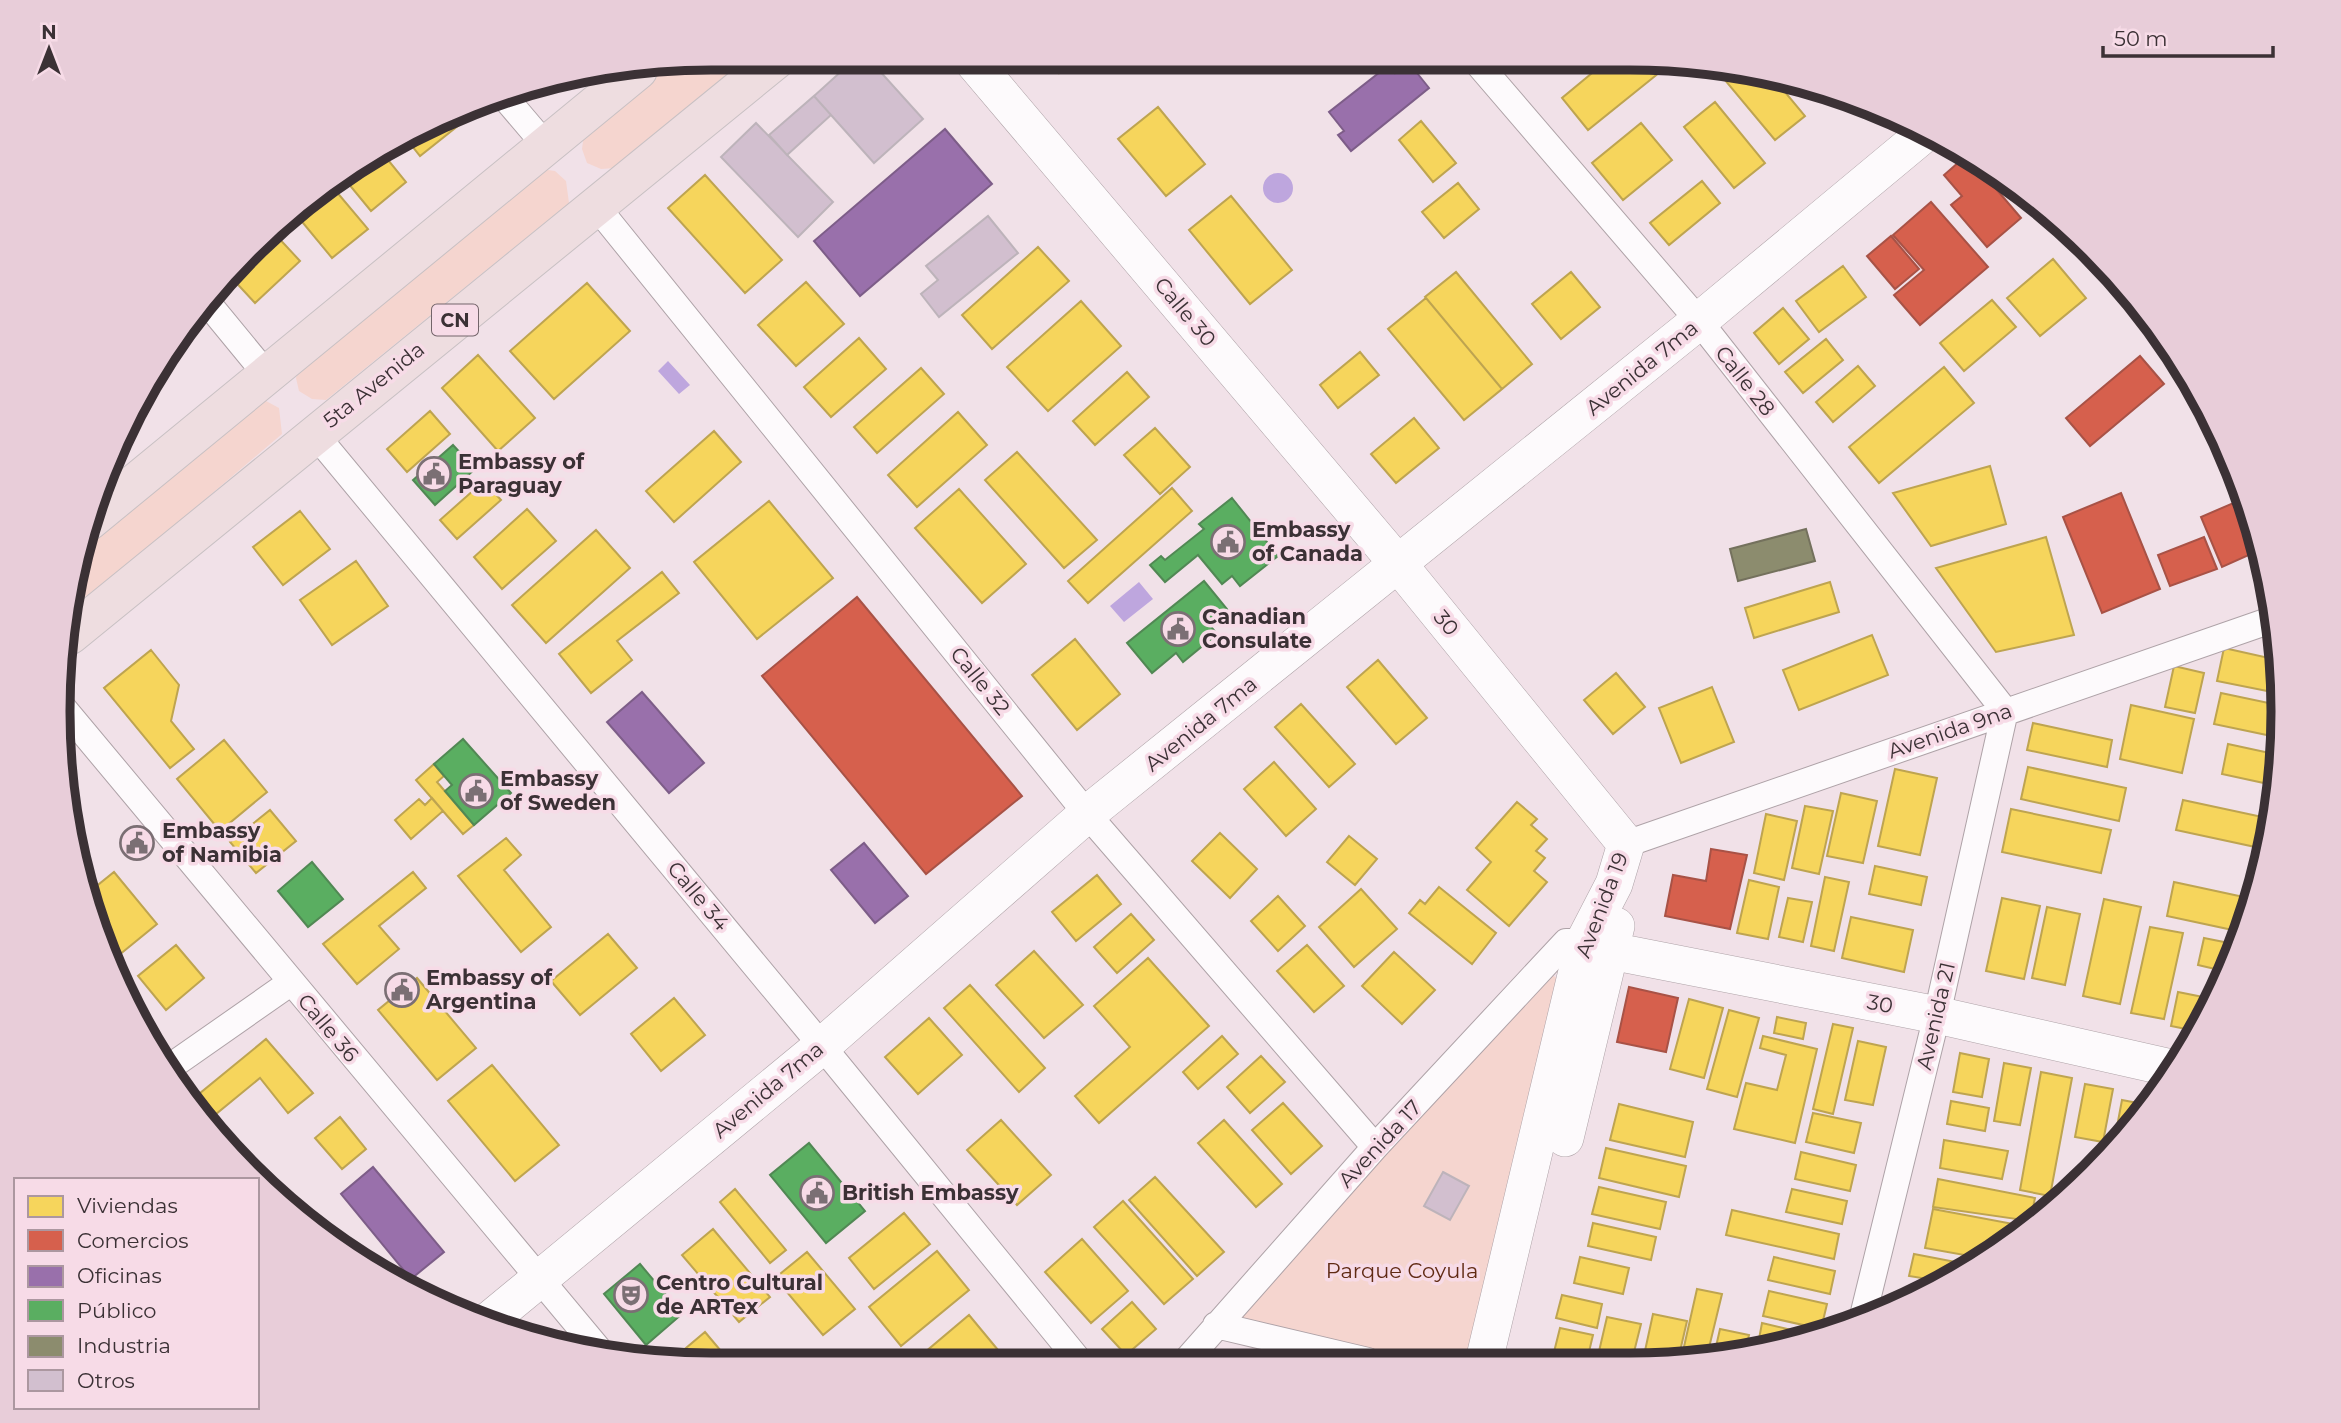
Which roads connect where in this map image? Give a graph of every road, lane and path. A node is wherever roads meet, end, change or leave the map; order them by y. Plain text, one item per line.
1 (763, 70) edge
2 (980, 70) edge
3 (1483, 70) edge
4 (633, 75) edge
5 (509, 103) edge
6 (1918, 139) edge
7 (547, 147) junction
8 (596, 206) junction
9 (213, 309) edge
10 (1699, 321) junction
11 (267, 374) junction
12 (314, 433) junction
13 (102, 511) edge
14 (1399, 565) junction
15 (2265, 622) edge
16 (75, 632) edge
17 (2005, 711) junction
18 (70, 716) edge
19 (1087, 814) junction
20 (1626, 844) junction
21 (1597, 947) junction
22 (290, 983) junction
23 (1937, 1015) junction
24 (822, 1045) junction
25 (175, 1063) edge
26 (2164, 1066) edge
27 (1375, 1147) junction
28 (539, 1279) junction
29 (1865, 1308) edge
30 (495, 1315) edge
31 (1216, 1325) junction
32 (591, 1342) edge
33 (1073, 1353) edge
34 (1193, 1353) edge
35 (1334, 1353) edge
36 (1486, 1353) edge
37 (1512, 1353) edge

1 - 8 highway, 5ta Avenida / CN
2 - 14 main road, Calle 30
3 - 10 street, Calle 28
4 - 7 highway
5 - 7 street
6 - 10 main road, Avenida 7ma
7 - 11 highway
8 - 12 highway, 5ta Avenida / CN
8 - 19 street, Calle 32
9 - 11 street
10 - 14 main road, Avenida 7ma
10 - 17 street, Calle 28
11 - 13 highway
12 - 16 highway, 5ta Avenida / CN
12 - 24 street, Calle 34
14 - 19 main road, Avenida 7ma
14 - 20 main road, 30
15 - 17 street, Avenida 9na
17 - 20 street, Avenida 9na
17 - 23 street, Avenida 21
18 - 22 street, Calle 36
19 - 24 main road, Avenida 7ma
19 - 27 street, Calle 32
20 - 21 main road, Avenida 19
21 - 23 main road, 30
21 - 27 street, Avenida 17
21 - 36 main road, Avenida 19
21 - 37 main road, Avenida 19
22 - 25 street
22 - 28 street, Calle 36
23 - 26 main road, 30
23 - 29 street, Avenida 21
24 - 28 main road, Avenida 7ma
24 - 33 street, Calle 34
27 - 31 street, Avenida 17
28 - 30 main road, Avenida 7ma
28 - 32 street, Calle 36
31 - 34 street, Avenida 17
31 - 35 street

